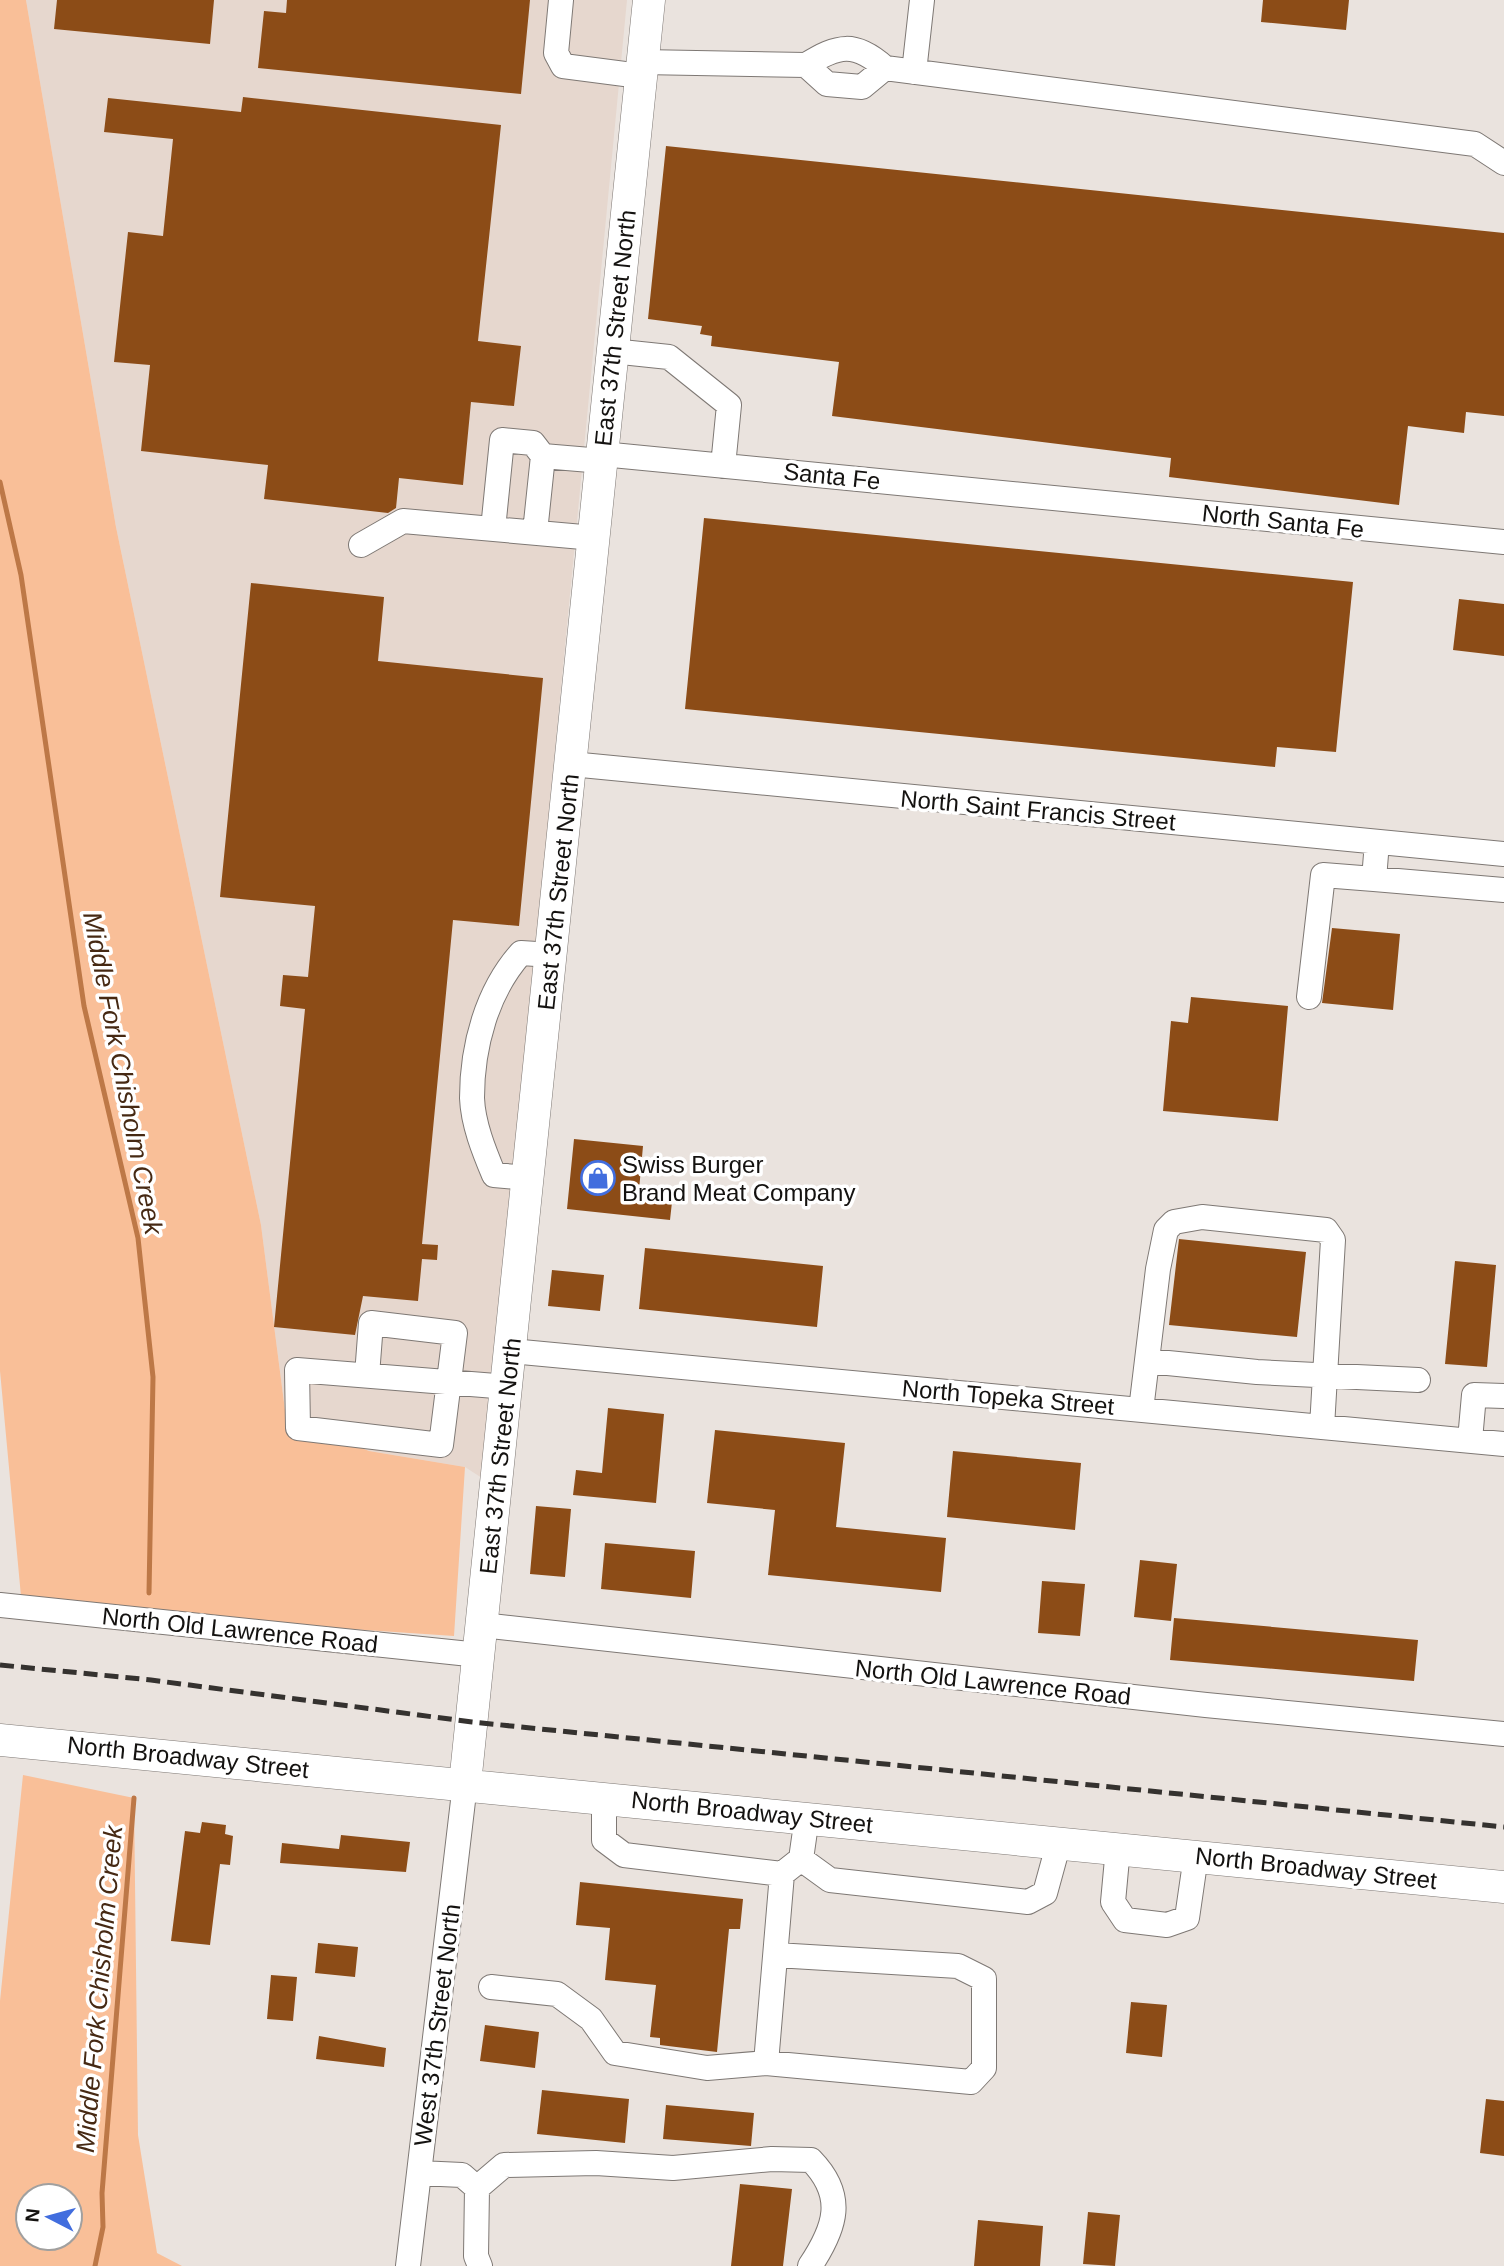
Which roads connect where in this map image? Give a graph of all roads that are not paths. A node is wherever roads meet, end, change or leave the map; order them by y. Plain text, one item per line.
1 (561, 0) edge
2 (649, 0) edge
3 (922, 0) edge
4 (806, 65) junction
5 (885, 68) junction
6 (641, 69) junction
7 (915, 72) junction
8 (1504, 163) edge
9 (612, 351) junction
10 (543, 456) junction
11 (602, 457) junction
12 (723, 466) junction
13 (1062, 499) joint
14 (493, 529) junction
15 (535, 532) junction
16 (594, 538) junction
17 (1504, 542) edge
18 (361, 545) dead end
19 (571, 764) junction
20 (1377, 842) junction
21 (1504, 854) edge
22 (1374, 879) junction
23 (1504, 890) edge
24 (552, 955) junction
25 (1309, 997) dead end
26 (529, 1178) junction
27 (512, 1351) junction
28 (1148, 1361) junction
29 (1327, 1373) junction
30 (368, 1375) junction
31 (1418, 1380) dead end
32 (449, 1382) junction
33 (508, 1387) junction
34 (1504, 1396) edge
35 (1141, 1410) junction
36 (1322, 1427) junction
37 (1470, 1440) junction
38 (1504, 1444) edge
39 (0, 1605) edge
40 (481, 1640) junction
41 (1504, 1734) edge
42 (0, 1740) edge
43 (465, 1784) junction
44 (604, 1797) junction
45 (807, 1817) junction
46 (1059, 1842) junction
47 (1118, 1848) junction
48 (1196, 1856) junction
49 (792, 1867) junction
50 (1504, 1887) edge
51 (776, 1955) junction
52 (491, 1987) dead end
53 (766, 2063) junction
54 (419, 2173) junction
55 (477, 2188) junction
56 (408, 2266) edge
57 (480, 2266) edge
58 (810, 2266) edge

1 - 6 street
2 - 6 main road, East 37th Street North
3 - 7 street
4 - 5 street
4 - 5 street
4 - 6 street
5 - 7 street
6 - 9 main road, East 37th Street North
7 - 8 street
9 - 11 main road, East 37th Street North
9 - 12 street
10 - 11 street, Santa Fe
10 - 14 street
10 - 15 street
11 - 12 street, Santa Fe
11 - 16 main road, East 37th Street North
12 - 13 street, Santa Fe
13 - 17 street, North Santa Fe
14 - 15 street
14 - 18 street
15 - 16 street
16 - 19 main road, East 37th Street North
19 - 20 street, North Saint Francis Street
19 - 24 main road, East 37th Street North
20 - 21 street, North Saint Francis Street
20 - 22 street
22 - 23 street
22 - 25 street
24 - 26 main road, East 37th Street North
24 - 26 street
26 - 27 main road, East 37th Street North
27 - 33 main road, East 37th Street North
27 - 35 street, North Topeka Street
28 - 29 street
28 - 29 street
28 - 35 street
29 - 31 street
29 - 36 street
30 - 32 street
30 - 32 street
30 - 32 street
32 - 33 street
33 - 40 main road, East 37th Street North
34 - 37 street
35 - 36 street, North Topeka Street
36 - 37 street, North Topeka Street
37 - 38 street, North Topeka Street
39 - 40 street, North Old Lawrence Road
40 - 41 street, North Old Lawrence Road
40 - 43 main road, East 37th Street North
42 - 43 main road, North Broadway Street
43 - 44 main road, North Broadway Street
43 - 54 street, West 37th Street North
44 - 45 main road, North Broadway Street
44 - 49 street
45 - 46 main road, North Broadway Street
45 - 49 street
46 - 47 main road, North Broadway Street
46 - 49 street
47 - 48 main road, North Broadway Street
47 - 48 street
48 - 50 main road, North Broadway Street
49 - 51 street
51 - 53 street
51 - 53 street
52 - 53 street
54 - 55 street
54 - 56 street, West 37th Street North
55 - 57 street
55 - 58 street

